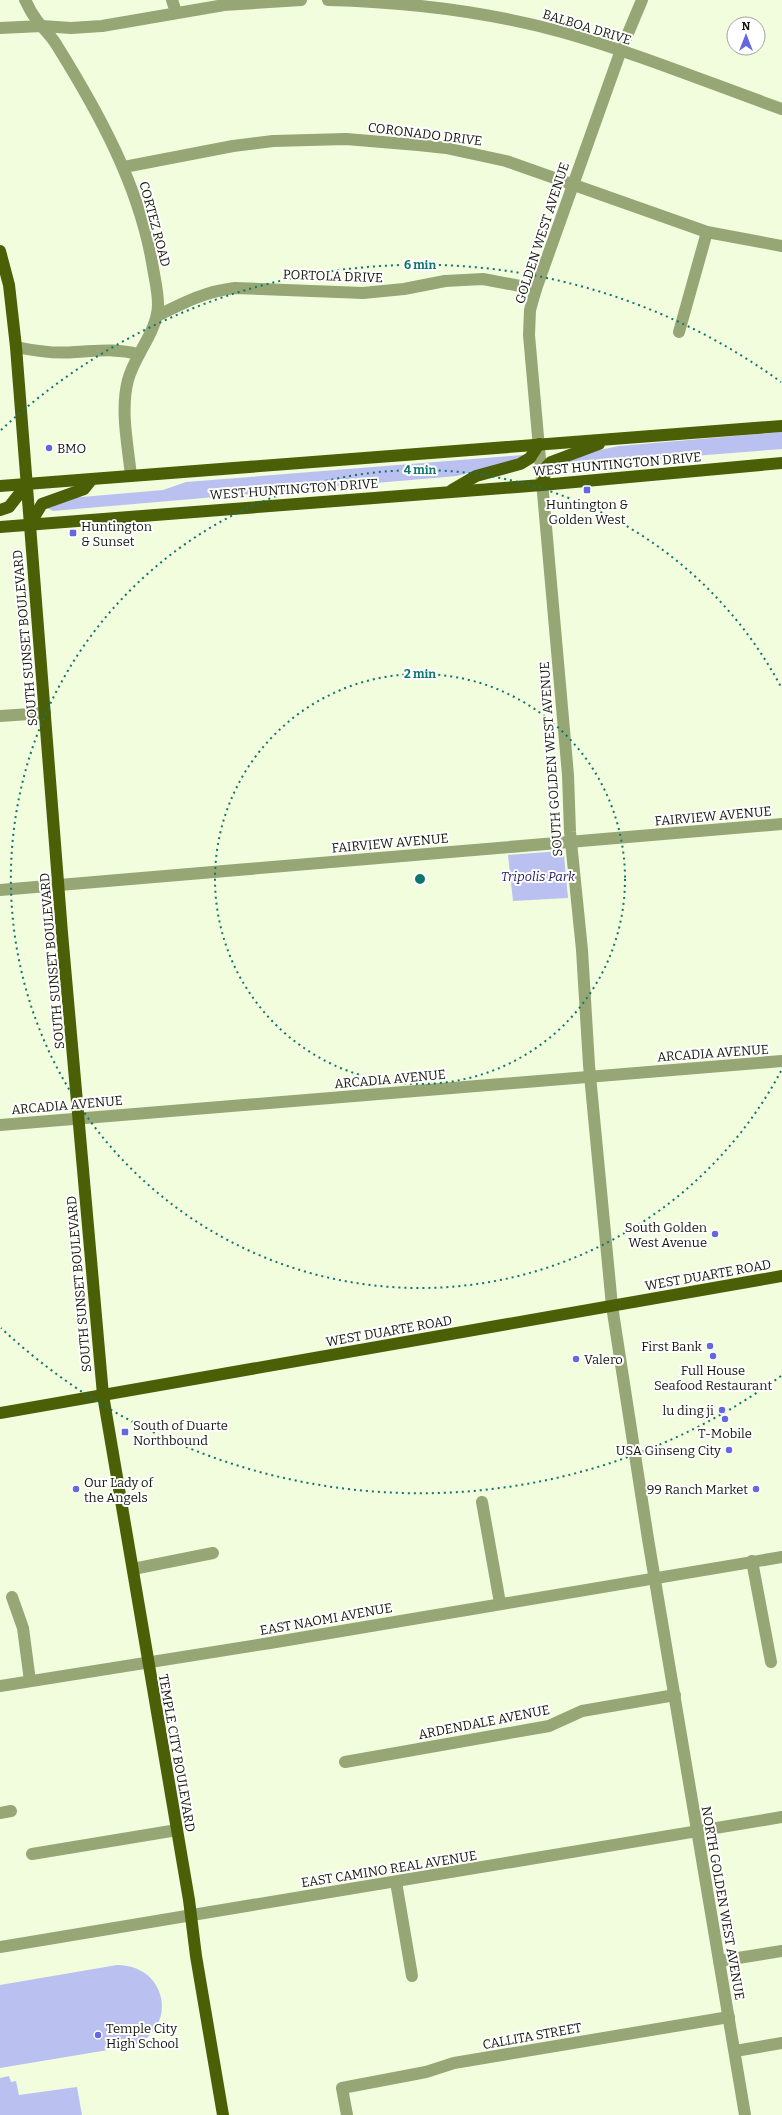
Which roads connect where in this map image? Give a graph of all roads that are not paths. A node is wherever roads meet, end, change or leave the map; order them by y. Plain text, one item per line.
1 (25, 0) edge
2 (172, 0) edge
3 (301, 0) edge
4 (328, 0) edge
5 (642, 0) edge
6 (176, 12) junction
7 (42, 26) junction
8 (0, 28) edge
9 (621, 50) junction
10 (782, 109) edge
11 (124, 167) junction
12 (572, 183) junction
13 (707, 232) junction
14 (782, 246) edge
15 (0, 252) edge
16 (536, 289) junction
17 (157, 316) junction
18 (679, 332) dead end
19 (16, 347) junction
20 (138, 354) junction
21 (782, 426) edge
22 (609, 440) junction
23 (539, 444) junction
24 (782, 463) edge
25 (131, 476) junction
26 (92, 479) junction
27 (27, 484) junction
28 (542, 485) junction
29 (0, 486) edge
30 (450, 492) junction
31 (0, 510) edge
32 (30, 524) junction
33 (0, 527) edge
34 (45, 713) junction
35 (0, 716) edge
36 (782, 824) edge
37 (571, 843) junction
38 (58, 885) junction
39 (0, 890) edge
40 (782, 1061) edge
41 (591, 1076) junction
42 (80, 1118) junction
43 (0, 1125) edge
44 (782, 1276) edge
45 (612, 1306) junction
46 (103, 1395) junction
47 (0, 1413) edge
48 (482, 1502) dead end
49 (213, 1553) dead end
50 (782, 1557) edge
51 (752, 1561) junction
52 (133, 1569) junction
53 (656, 1578) junction
54 (12, 1597) dead end
55 (500, 1604) junction
56 (147, 1661) junction
57 (771, 1662) dead end
58 (30, 1681) junction
59 (0, 1686) edge
60 (674, 1695) junction
61 (345, 1762) dead end
62 (782, 1817) edge
63 (177, 1830) junction
64 (697, 1832) junction
65 (32, 1854) dead end
66 (396, 1882) junction
67 (190, 1916) junction
68 (0, 1947) edge
69 (782, 1951) edge
70 (719, 1962) junction
71 (412, 1976) dead end
72 (729, 2017) junction
73 (782, 2043) edge
74 (735, 2051) junction
75 (223, 2115) edge
76 (347, 2115) edge
77 (745, 2115) edge

1 - 7 street, CORTEZ ROAD
2 - 6 street
3 - 6 street
4 - 9 street, BALBOA DRIVE
5 - 9 street, GOLDEN WEST AVENUE
6 - 7 street
7 - 8 street
7 - 11 street, CORTEZ ROAD
9 - 10 street, BALBOA DRIVE
9 - 12 street, GOLDEN WEST AVENUE
11 - 12 street, CORONADO DRIVE
11 - 17 street, CORTEZ ROAD
12 - 13 street, CORONADO DRIVE
12 - 16 street, GOLDEN WEST AVENUE
13 - 14 street, CORONADO DRIVE
13 - 18 street
15 - 19 main road, SOUTH SUNSET BOULEVARD
16 - 17 street, PORTOLA DRIVE
16 - 23 street, GOLDEN WEST AVENUE
17 - 20 street, CORTEZ ROAD
19 - 20 street
19 - 27 main road, SOUTH SUNSET BOULEVARD
20 - 25 street, CORTEZ ROAD
21 - 22 main road, WEST HUNTINGTON DRIVE
22 - 23 main road, WEST HUNTINGTON DRIVE
22 - 28 main road
23 - 25 main road, WEST HUNTINGTON DRIVE
23 - 28 street, GOLDEN WEST AVENUE
23 - 30 main road
24 - 28 main road, WEST HUNTINGTON DRIVE
25 - 26 main road, WEST HUNTINGTON DRIVE
26 - 27 main road, WEST HUNTINGTON DRIVE
26 - 32 main road
27 - 29 main road, WEST HUNTINGTON DRIVE
27 - 31 main road
27 - 32 main road, SOUTH SUNSET BOULEVARD
28 - 30 main road, WEST HUNTINGTON DRIVE
28 - 37 street, SOUTH GOLDEN WEST AVENUE
30 - 32 main road, WEST HUNTINGTON DRIVE
32 - 33 main road, WEST HUNTINGTON DRIVE
32 - 34 main road, SOUTH SUNSET BOULEVARD
34 - 35 street
34 - 38 main road, SOUTH SUNSET BOULEVARD
36 - 37 street, FAIRVIEW AVENUE
37 - 38 street, FAIRVIEW AVENUE
37 - 41 street, SOUTH GOLDEN WEST AVENUE
38 - 39 street, FAIRVIEW AVENUE
38 - 42 main road, SOUTH SUNSET BOULEVARD
40 - 41 street, ARCADIA AVENUE
41 - 42 street, ARCADIA AVENUE
41 - 45 street, SOUTH GOLDEN WEST AVENUE
42 - 43 street, ARCADIA AVENUE
42 - 46 main road, SOUTH SUNSET BOULEVARD
44 - 45 main road, WEST DUARTE ROAD
45 - 46 main road, WEST DUARTE ROAD
45 - 53 street, SOUTH GOLDEN WEST AVENUE
46 - 47 main road, WEST DUARTE ROAD
46 - 52 main road, TEMPLE CITY BOULEVARD
48 - 55 street
49 - 52 street
50 - 51 street, EAST NAOMI AVENUE
51 - 53 street, EAST NAOMI AVENUE
51 - 57 street
52 - 56 main road, TEMPLE CITY BOULEVARD
53 - 55 street, EAST NAOMI AVENUE
53 - 60 street, SOUTH GOLDEN WEST AVENUE
54 - 58 street
55 - 56 street, EAST NAOMI AVENUE
56 - 58 street, EAST NAOMI AVENUE
56 - 63 main road, TEMPLE CITY BOULEVARD
58 - 59 street, EAST NAOMI AVENUE
60 - 61 street, ARDENDALE AVENUE
60 - 64 street, NORTH GOLDEN WEST AVENUE
62 - 64 street, EAST CAMINO REAL AVENUE
63 - 65 street
63 - 67 main road, TEMPLE CITY BOULEVARD
64 - 66 street, EAST CAMINO REAL AVENUE
64 - 70 street, NORTH GOLDEN WEST AVENUE
66 - 67 street, EAST CAMINO REAL AVENUE
66 - 71 street
67 - 68 street, EAST CAMINO REAL AVENUE
67 - 75 main road, TEMPLE CITY BOULEVARD
69 - 70 street
70 - 72 street, NORTH GOLDEN WEST AVENUE
72 - 74 street, NORTH GOLDEN WEST AVENUE
72 - 76 street, CALLITA STREET
73 - 74 street
74 - 77 street, NORTH GOLDEN WEST AVENUE

